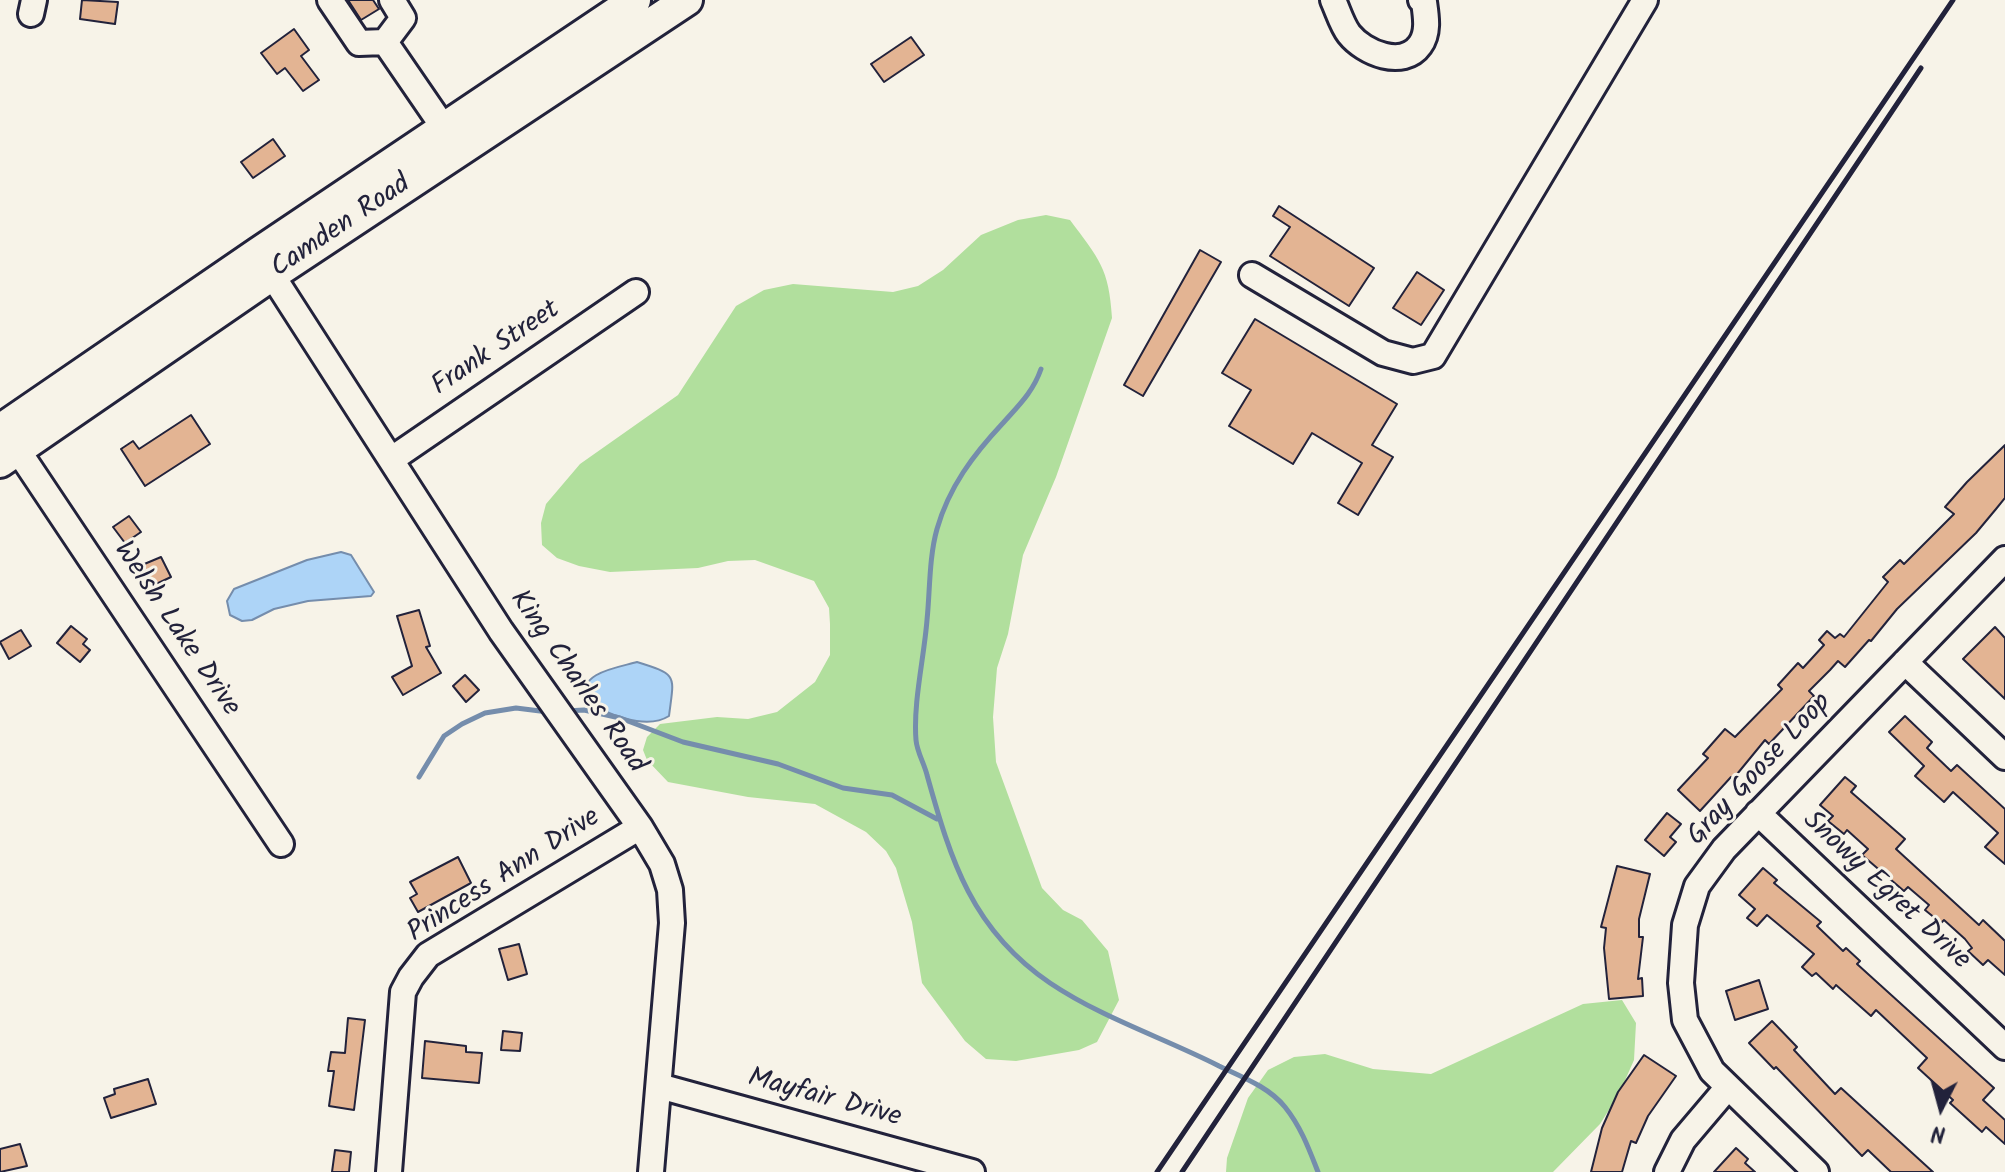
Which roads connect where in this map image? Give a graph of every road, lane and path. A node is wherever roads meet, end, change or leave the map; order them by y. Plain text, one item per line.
1 (330, 0) edge
2 (392, 0) edge
3 (635, 0) edge
4 (687, 0) edge
5 (1333, 0) edge
6 (1421, 0) edge
7 (1645, 0) edge
8 (385, 42) junction
9 (439, 132) junction
10 (236, 268) junction
11 (272, 275) junction
12 (1252, 275) dead end
13 (636, 292) dead end
14 (63, 416) junction
15 (6, 447) edge
16 (392, 459) junction
17 (2005, 559) edge
18 (1905, 662) junction
19 (2005, 757) edge
20 (1758, 813) junction
21 (640, 827) junction
22 (281, 844) dead end
23 (2005, 1047) edge
24 (659, 1086) junction
25 (1728, 1087) junction
26 (389, 1172) edge
27 (651, 1172) edge
28 (972, 1172) edge
29 (1667, 1172) edge
30 (1816, 1172) edge

1 - 8 street
2 - 8 street
3 - 9 main road, Camden Road
4 - 11 main road, Camden Road
5 - 6 street
7 - 12 street
8 - 9 street
9 - 10 main road, Camden Road
9 - 11 main road
10 - 14 main road
10 - 15 main road, Camden Road
11 - 14 main road, Camden Road
11 - 16 street, King Charles Road
13 - 16 street, Frank Street
14 - 15 main road, Camden Road
15 - 22 street, Welsh Lake Drive
16 - 21 street, King Charles Road
17 - 18 street, Gray Goose Loop
18 - 19 street
18 - 20 street, Gray Goose Loop
20 - 23 street, Snowy Egret Drive
20 - 25 street, Gray Goose Loop
21 - 24 street, King Charles Road
21 - 26 street, Princess Ann Drive
24 - 27 street, King Charles Road
24 - 28 street, Mayfair Drive
25 - 29 street
25 - 30 street, Gray Goose Loop

